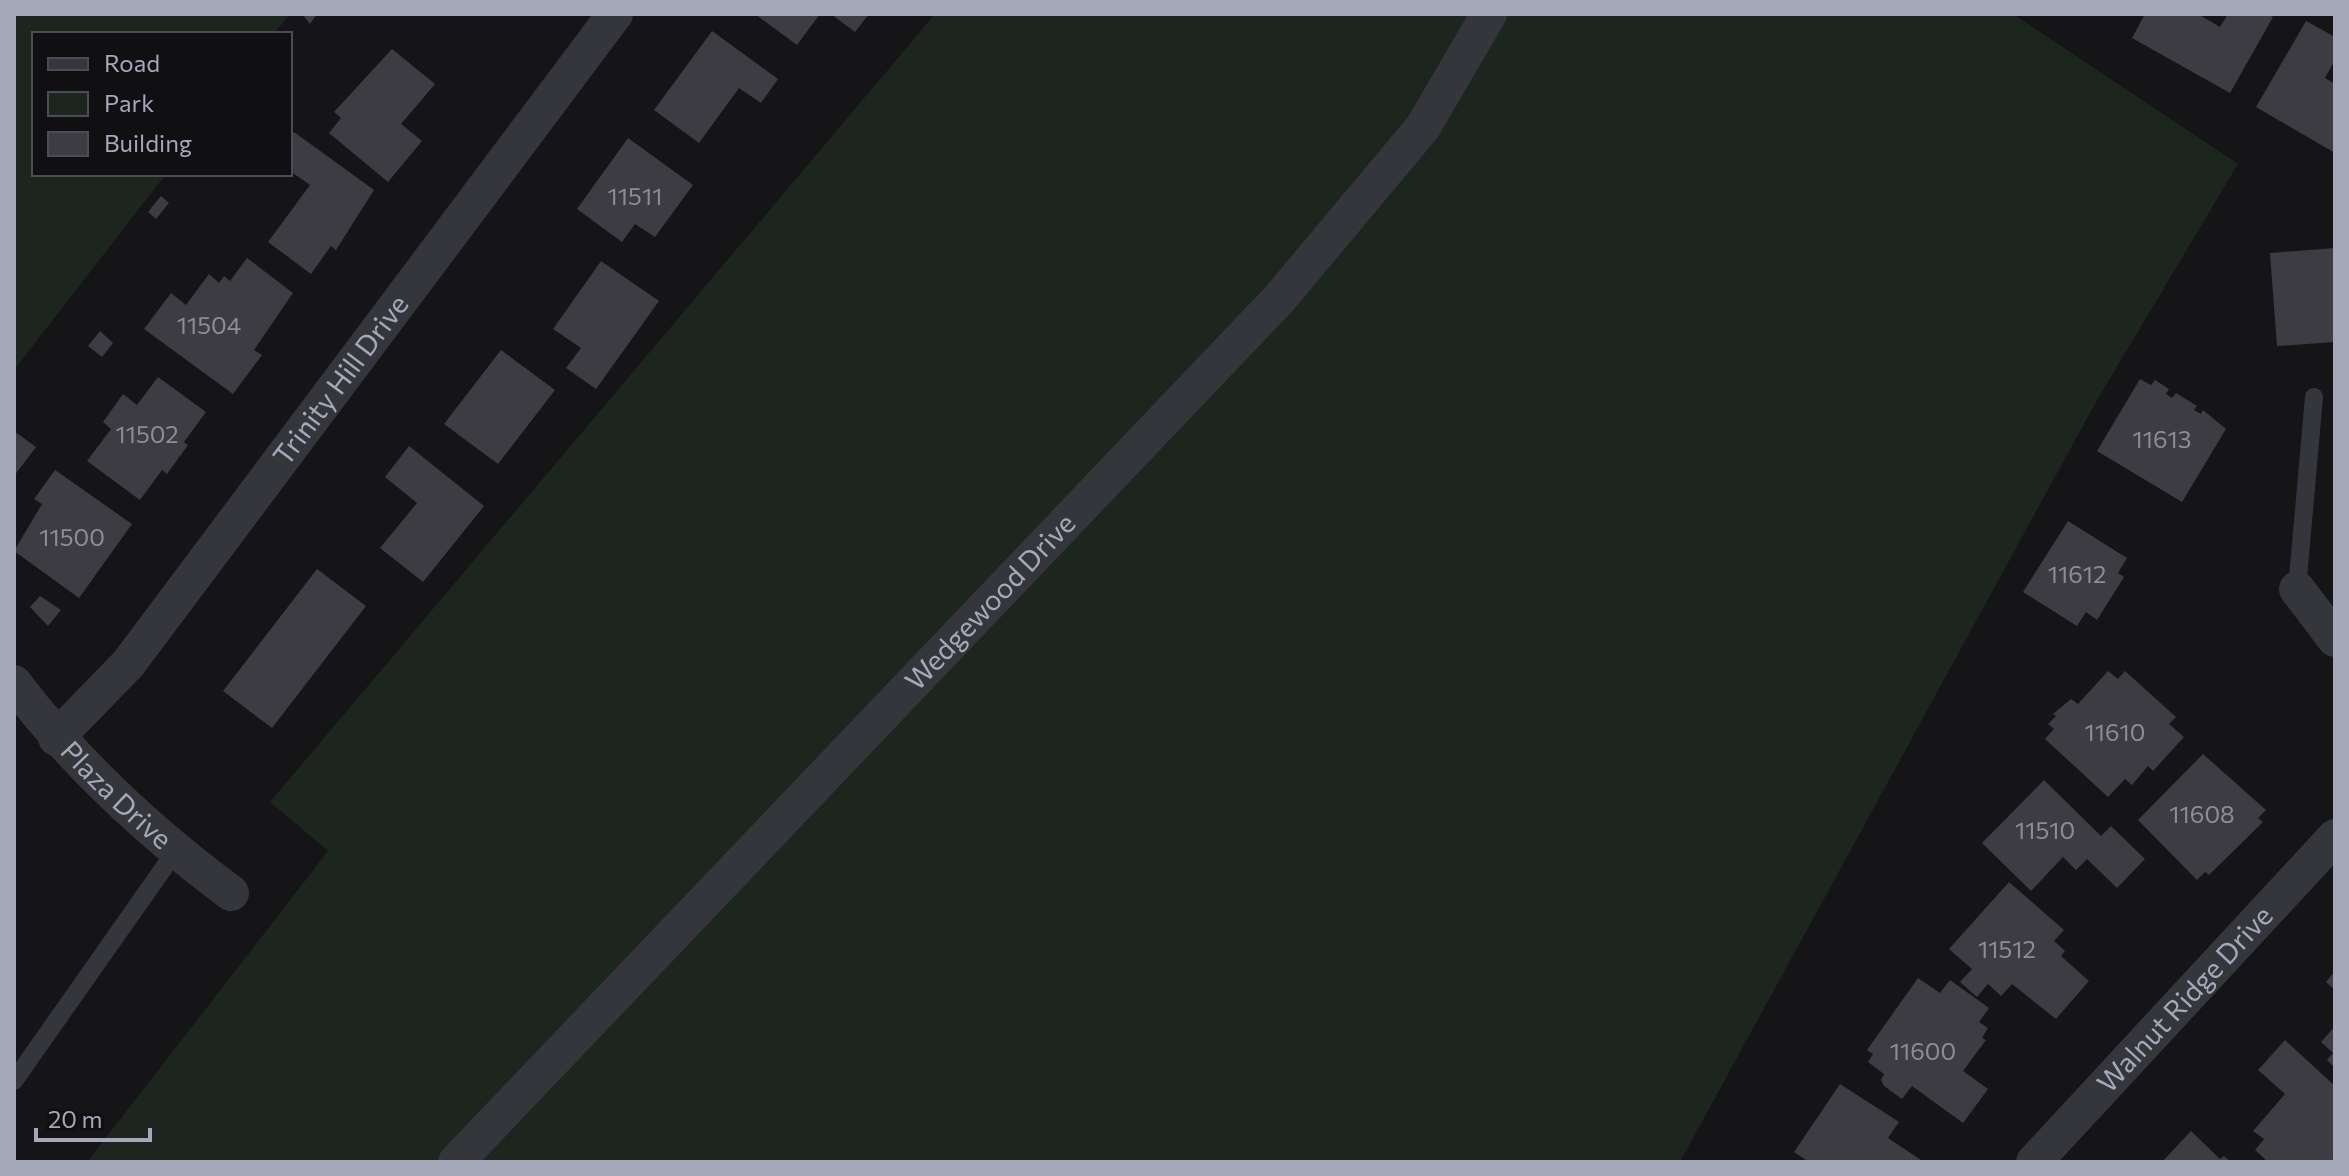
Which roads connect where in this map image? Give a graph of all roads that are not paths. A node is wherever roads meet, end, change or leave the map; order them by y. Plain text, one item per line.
1 (615, 14) edge
2 (1489, 14) edge
3 (2314, 397) dead end
4 (2297, 589) joint
5 (2335, 639) edge
6 (14, 683) edge
7 (56, 738) junction
8 (2335, 837) edge
9 (175, 852) junction
10 (231, 893) dead end
11 (14, 1081) edge
12 (456, 1162) edge
13 (2034, 1162) edge

1 - 7 street, Trinity Hill Drive
2 - 12 street, Wedgewood Drive
3 - 4 lane
4 - 5 street
6 - 7 street, Plaza Drive
7 - 9 street, Plaza Drive
8 - 13 street, Walnut Ridge Drive
9 - 10 street, Plaza Drive
9 - 11 lane

